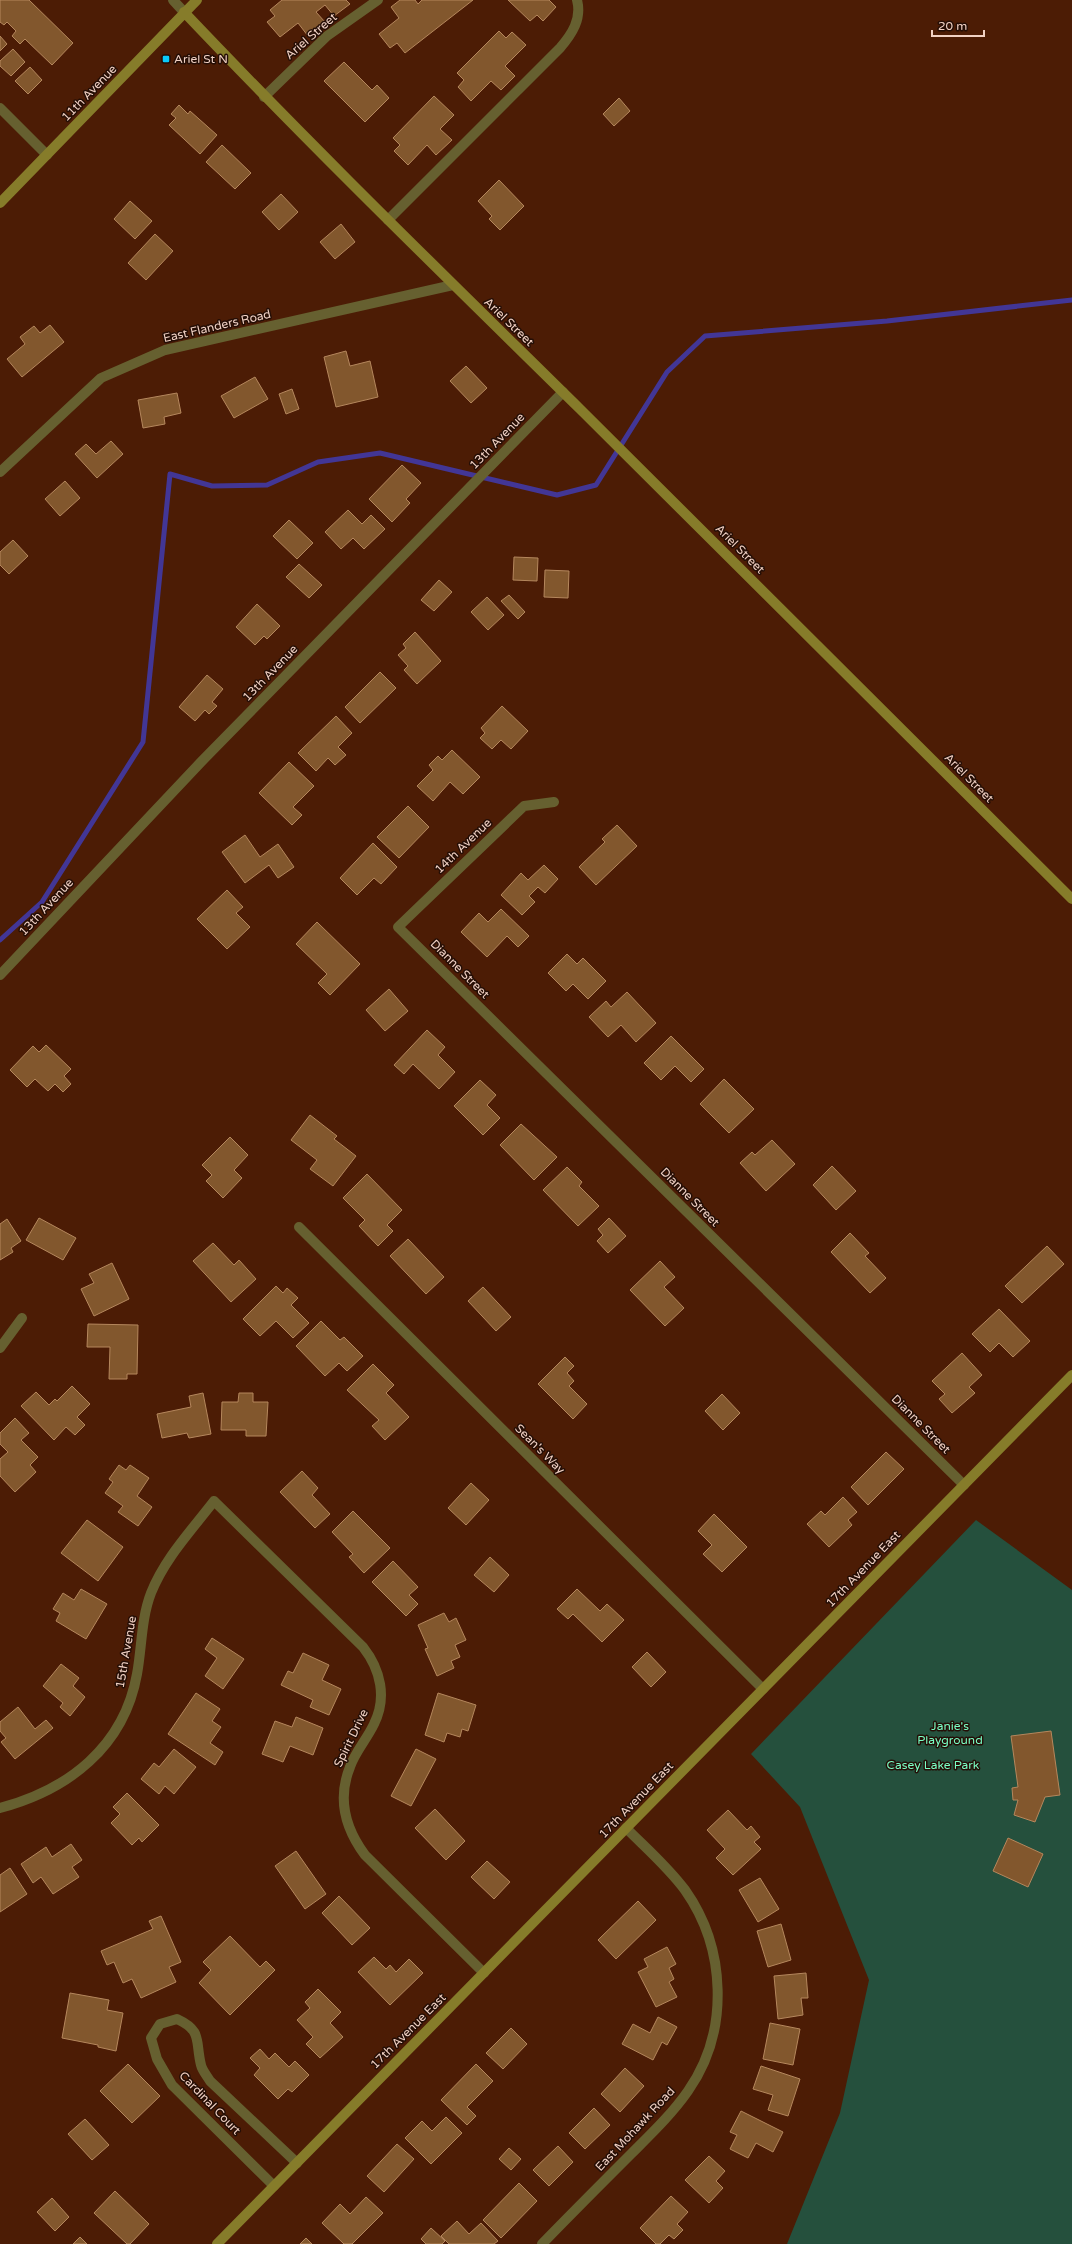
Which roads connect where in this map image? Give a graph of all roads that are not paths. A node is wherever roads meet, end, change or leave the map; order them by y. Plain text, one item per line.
1 (174, 0) edge
2 (196, 0) edge
3 (378, 0) edge
4 (576, 0) edge
5 (184, 12) junction
6 (264, 97) junction
7 (0, 108) edge
8 (47, 155) junction
9 (0, 203) edge
10 (388, 220) junction
11 (453, 285) junction
12 (563, 392) junction
13 (0, 472) edge
14 (554, 802) dead end
15 (1072, 899) edge
16 (398, 927) joint
17 (0, 975) edge
18 (299, 1227) dead end
19 (22, 1318) dead end
20 (0, 1348) edge
21 (1072, 1375) edge
22 (964, 1485) junction
23 (214, 1501) joint
24 (763, 1689) junction
25 (0, 1808) edge
26 (626, 1828) junction
27 (484, 1973) junction
28 (297, 2163) junction
29 (274, 2186) junction
30 (217, 2244) edge
31 (542, 2244) edge

1 - 5 street, Ariel Street
2 - 5 street, 11th Avenue
3 - 6 street, Ariel Street
4 - 10 street
5 - 6 street, Ariel Street
5 - 8 street, 11th Avenue
6 - 10 street, Ariel Street
7 - 8 street
8 - 9 street, 11th Avenue
10 - 11 street, Ariel Street
11 - 12 street, Ariel Street
11 - 13 street, East Flanders Road
12 - 15 street, Ariel Street
12 - 17 street, 13th Avenue
14 - 16 street, 14th Avenue
16 - 22 street, Dianne Street
18 - 24 street, Sean's Way
19 - 20 street
21 - 22 street, 17th Avenue East
22 - 24 street, 17th Avenue East
23 - 25 street, 15th Avenue
23 - 27 street, Spirit Drive
24 - 26 street, 17th Avenue East
26 - 27 street, 17th Avenue East
26 - 31 street, East Mohawk Road
27 - 28 street, 17th Avenue East
28 - 29 street, 17th Avenue East
28 - 29 street, Cardinal Court
29 - 30 street, 17th Avenue East

